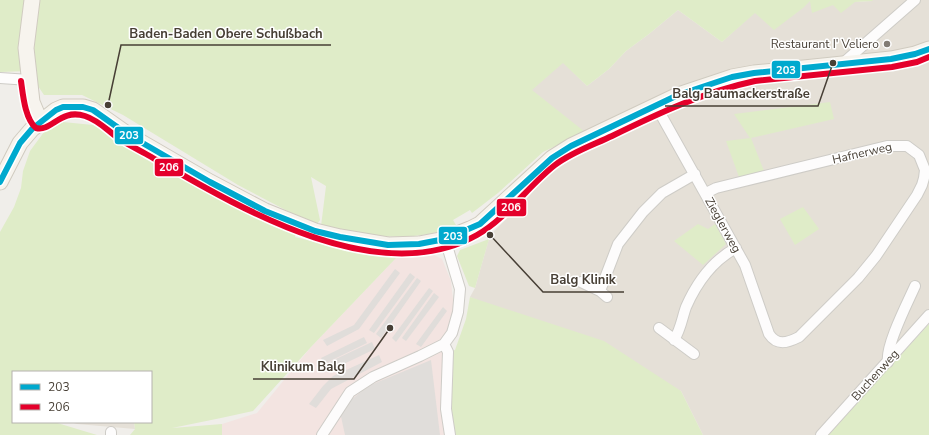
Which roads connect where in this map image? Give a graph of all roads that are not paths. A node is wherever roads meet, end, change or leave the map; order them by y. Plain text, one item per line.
1 (32, 0) edge
2 (915, 0) edge
3 (929, 49) edge
4 (842, 64) junction
5 (0, 78) edge
6 (29, 80) junction
7 (656, 106) junction
8 (44, 119) junction
9 (695, 174) junction
10 (0, 182) edge
11 (706, 194) junction
12 (445, 239) junction
13 (736, 248) junction
14 (581, 282) dead end
15 (915, 286) dead end
16 (929, 315) edge
17 (659, 328) dead end
18 (674, 340) junction
19 (784, 342) joint
20 (444, 344) junction
21 (694, 354) dead end
22 (888, 362) junction
23 (322, 435) edge
24 (450, 435) edge
25 (821, 435) edge

1 - 6 street
2 - 4 street
3 - 4 street
4 - 7 street
5 - 6 street
6 - 8 street
7 - 9 street, Zieglerweg
7 - 12 street
8 - 10 street
8 - 12 street
9 - 11 street, Zieglerweg
9 - 14 street
11 - 13 street, Zieglerweg
11 - 19 street, Hafnerweg
12 - 20 street
13 - 18 street
13 - 19 street, Zieglerweg
15 - 22 street
16 - 22 street, Buchenweg
17 - 18 street
18 - 21 street
20 - 23 street
20 - 24 street
22 - 25 street, Buchenweg

